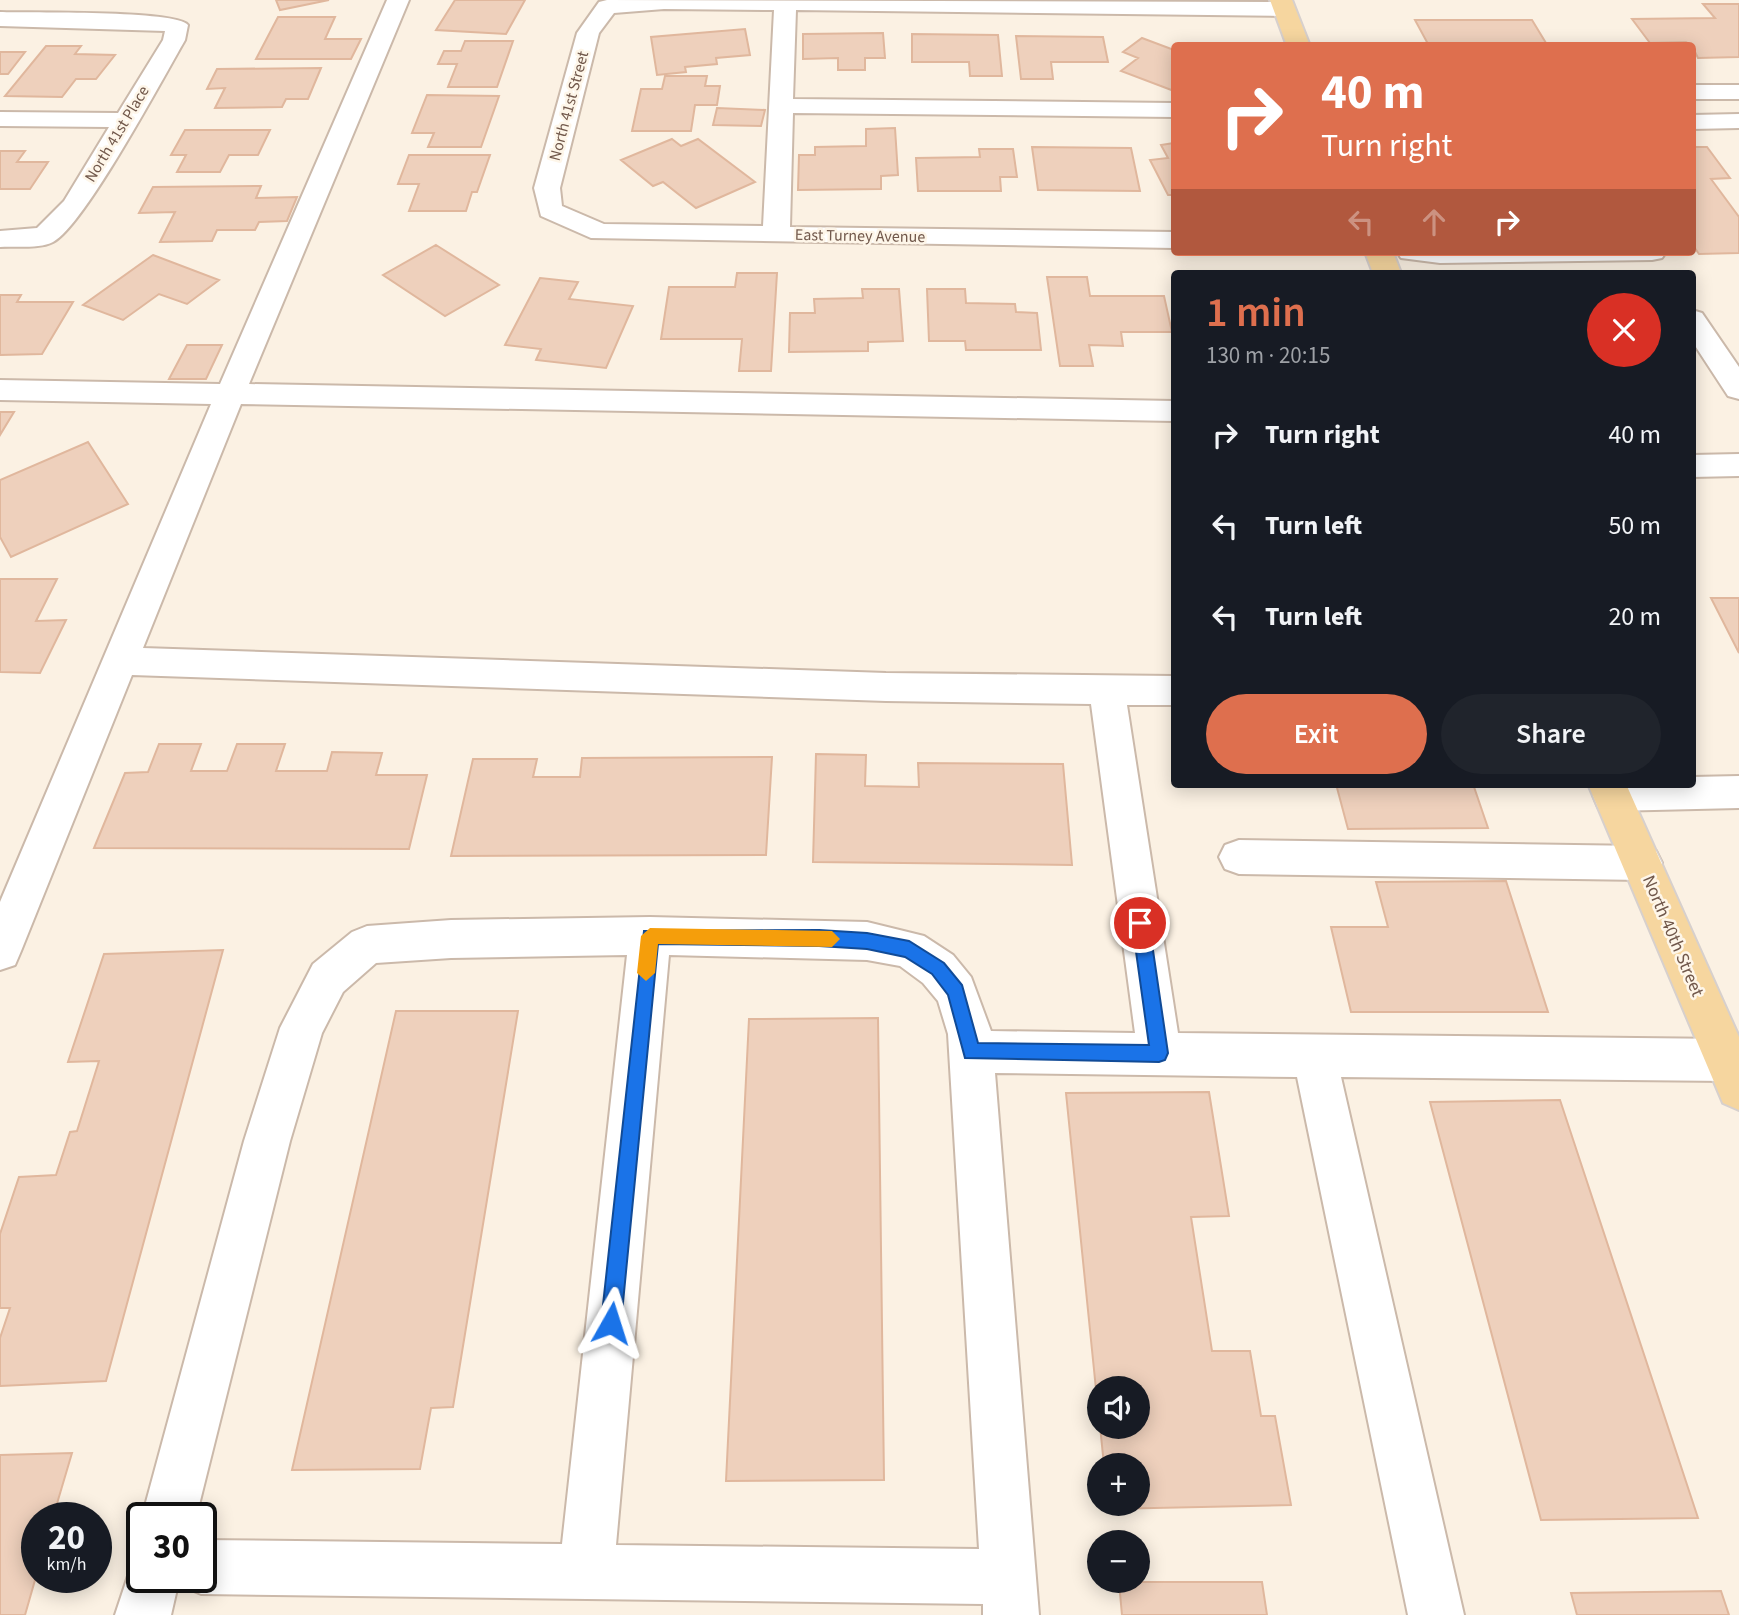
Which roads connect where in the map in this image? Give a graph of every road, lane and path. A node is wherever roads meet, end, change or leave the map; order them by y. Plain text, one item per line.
1 (398, 0) edge
2 (785, 3) junction
3 (1282, 4) edge
4 (0, 19) edge
5 (1297, 42) edge
6 (1696, 92) edge
7 (1739, 92) edge
8 (782, 106) junction
9 (1171, 110) edge
10 (0, 119) edge
11 (124, 120) junction
12 (1739, 121) edge
13 (1696, 122) edge
14 (550, 210) joint
15 (776, 235) junction
16 (0, 240) edge
17 (1171, 240) edge
18 (1441, 256) edge
19 (1601, 256) edge
20 (1500, 264) edge
21 (1696, 325) edge
22 (1739, 389) edge
23 (0, 390) edge
24 (232, 394) junction
25 (1171, 411) edge
26 (1696, 466) edge
27 (1739, 466) edge
28 (121, 662) junction
29 (1107, 690) junction
30 (1171, 691) edge
31 (1610, 790) edge
32 (1739, 792) edge
33 (1239, 858) dead end
34 (1642, 863) junction
35 (650, 936) junction
36 (0, 951) edge
37 (972, 1052) junction
38 (1159, 1053) junction
39 (1315, 1058) junction
40 (1733, 1074) edge
41 (173, 1502) edge
42 (217, 1567) edge
43 (586, 1572) junction
44 (149, 1593) edge
45 (1010, 1596) edge
46 (143, 1615) edge
47 (1436, 1615) edge

1 - 24 street
2 - 3 street
2 - 8 street
2 - 14 street, North 41st Street
3 - 5 main road
4 - 11 street, North 41st Place
6 - 7 street
8 - 9 street
8 - 15 street
10 - 11 street
11 - 16 street, North 41st Place
12 - 13 street
14 - 15 street, East Turney Avenue
15 - 17 street, East Turney Avenue
18 - 20 street
19 - 20 street
21 - 22 street
23 - 24 street
24 - 25 street
24 - 28 street
26 - 27 street
28 - 29 street
28 - 36 street
29 - 30 street
29 - 38 street
31 - 32 street
31 - 34 main road, North 40th Street
33 - 34 street
34 - 40 main road, North 40th Street
35 - 37 street
35 - 41 street
35 - 43 street
37 - 38 street
37 - 45 street
38 - 39 street
39 - 40 street
39 - 47 street
42 - 43 street
43 - 45 street
44 - 46 street

